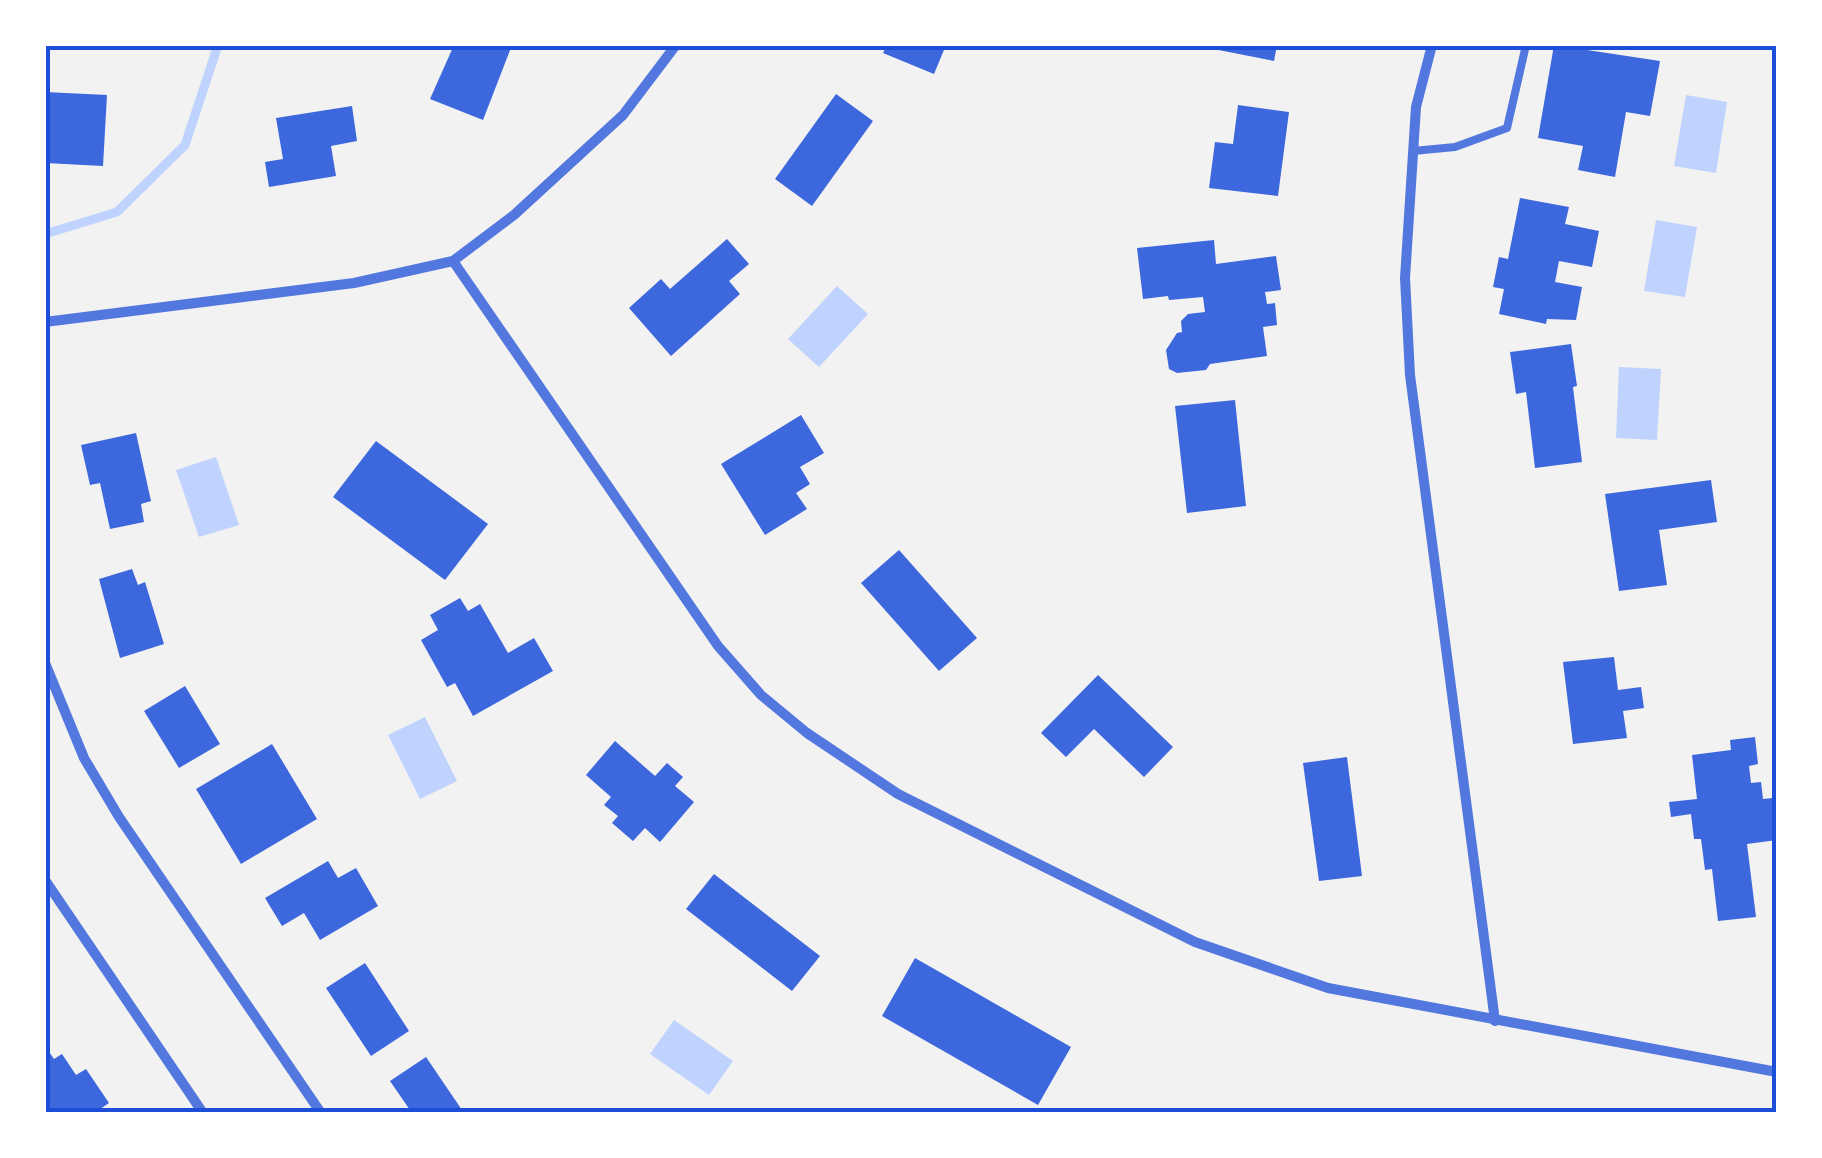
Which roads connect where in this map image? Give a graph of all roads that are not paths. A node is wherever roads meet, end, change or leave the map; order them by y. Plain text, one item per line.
1 (676, 45) edge
2 (1432, 45) edge
3 (1526, 45) edge
4 (1413, 151) junction
5 (453, 261) junction
6 (45, 322) edge
7 (45, 663) edge
8 (45, 880) edge
9 (1495, 1021) junction
10 (1777, 1072) edge
11 (203, 1113) edge
12 (321, 1113) edge

1 - 5 street
2 - 4 street
3 - 4 lane
4 - 9 street
5 - 6 street
5 - 9 street
7 - 12 street
8 - 11 street
9 - 10 street

